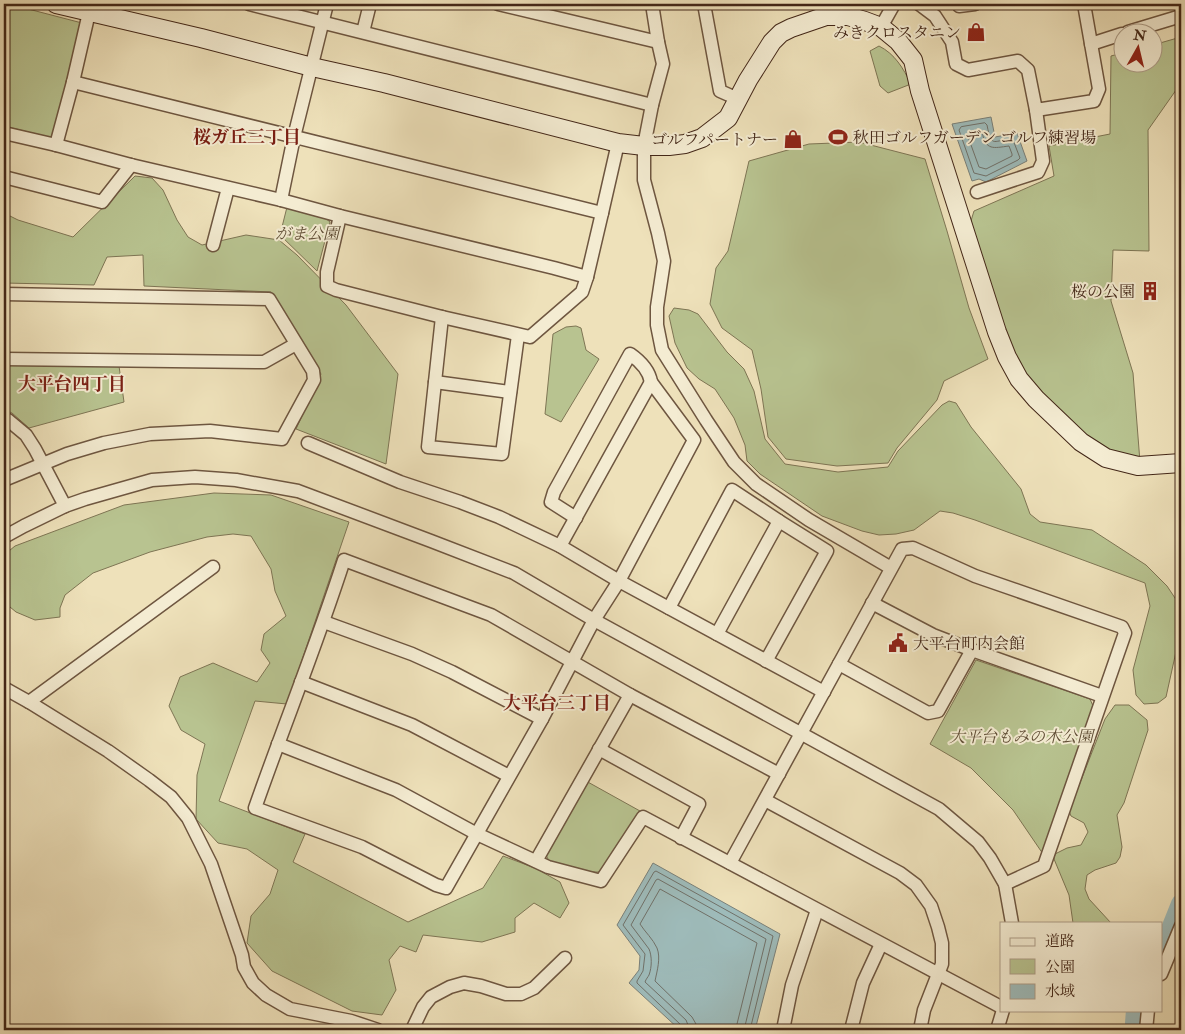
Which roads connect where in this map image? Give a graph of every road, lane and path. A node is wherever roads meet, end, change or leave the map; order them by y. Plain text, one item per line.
1 (56, 4) edge
2 (249, 4) edge
3 (328, 4) edge
4 (370, 4) edge
5 (498, 4) edge
6 (652, 4) edge
7 (704, 4) edge
8 (894, 4) edge
9 (919, 4) edge
10 (958, 4) edge
11 (975, 4) edge
12 (1084, 4) edge
13 (268, 6) edge
14 (90, 8) edge
15 (1181, 16) edge
16 (323, 22) junction
17 (1161, 22) edge
18 (881, 27) junction
19 (363, 32) junction
20 (1112, 37) edge
21 (658, 42) junction
22 (1091, 44) junction
23 (312, 67) junction
24 (73, 82) junction
25 (738, 99) junction
26 (652, 105) junction
27 (1036, 110) junction
28 (4, 133) edge
29 (294, 137) junction
30 (618, 143) junction
31 (56, 145) junction
32 (644, 146) junction
33 (131, 165) junction
34 (4, 177) edge
35 (228, 188) junction
36 (977, 192) dead end
37 (281, 200) junction
38 (602, 213) junction
39 (340, 216) junction
40 (213, 245) dead end
41 (587, 277) junction
42 (4, 294) edge
43 (442, 317) junction
44 (518, 335) junction
45 (296, 344) junction
46 (4, 359) edge
47 (435, 382) junction
48 (651, 382) junction
49 (510, 392) junction
50 (4, 418) edge
51 (308, 443) dead end
52 (1181, 462) edge
53 (42, 464) junction
54 (4, 480) edge
55 (64, 506) junction
56 (576, 518) junction
57 (779, 522) junction
58 (4, 537) edge
59 (560, 546) junction
60 (213, 567) dead end
61 (891, 568) junction
62 (619, 581) junction
63 (872, 603) junction
64 (669, 608) junction
65 (594, 620) junction
66 (324, 622) junction
67 (717, 634) junction
68 (972, 650) junction
69 (766, 661) junction
70 (572, 662) junction
71 (839, 664) junction
72 (301, 682) junction
73 (4, 688) edge
74 (824, 692) junction
75 (630, 695) junction
76 (1102, 696) junction
77 (29, 702) junction
78 (542, 719) junction
79 (801, 734) junction
80 (278, 744) junction
81 (599, 749) junction
82 (779, 774) junction
83 (509, 776) junction
84 (765, 800) junction
85 (477, 834) junction
86 (681, 838) junction
87 (536, 861) junction
88 (730, 864) junction
89 (1005, 884) junction
90 (817, 910) junction
91 (1012, 922) edge
92 (1181, 926) edge
93 (881, 944) junction
94 (565, 958) dead end
95 (1162, 972) edge
96 (938, 974) junction
97 (1000, 1008) edge
98 (1001, 1012) edge
99 (1148, 1012) edge
100 (378, 1030) edge
101 (412, 1030) edge
102 (783, 1030) edge
103 (851, 1030) edge
104 (920, 1030) edge
105 (997, 1030) edge
106 (1146, 1030) edge

1 - 14 street
2 - 13 street
3 - 16 street
4 - 19 street
5 - 21 street
6 - 21 street
7 - 25 street
8 - 18 street
9 - 27 street
10 - 11 street
12 - 22 street
13 - 16 street
14 - 23 street
14 - 24 street
15 - 17 street
16 - 19 street
16 - 23 street
18 - 25 street
18 - 52 street
19 - 26 street
20 - 22 street
21 - 26 street
22 - 27 street
23 - 29 street
23 - 30 street
24 - 29 street
24 - 31 street
25 - 32 street
26 - 32 street
27 - 36 street
28 - 31 street
29 - 37 street
29 - 38 street
30 - 32 street
30 - 38 street
31 - 33 street
32 - 61 street
33 - 34 street
33 - 35 street
35 - 37 street
35 - 40 street
37 - 39 street
38 - 41 street
39 - 41 street
39 - 43 street
41 - 44 street
42 - 45 street
43 - 44 street
43 - 47 street
44 - 49 street
45 - 46 street
45 - 53 street
47 - 49 street
47 - 49 street
48 - 56 street
48 - 56 street
48 - 62 street
50 - 53 street
51 - 59 street
53 - 54 street
53 - 55 street
55 - 58 street
55 - 65 street
56 - 59 street
57 - 64 street
57 - 67 street
57 - 69 street
59 - 62 street
60 - 77 street
61 - 63 street
61 - 76 street
62 - 64 street
62 - 65 street
63 - 68 street
63 - 71 street
64 - 67 street
65 - 70 street
65 - 79 street
66 - 70 street
66 - 72 street
66 - 78 street
67 - 69 street
68 - 71 street
68 - 76 street
69 - 74 street
70 - 75 street
70 - 78 street
71 - 74 street
72 - 80 street
72 - 83 street
73 - 77 street
74 - 79 street
75 - 81 street
75 - 82 street
76 - 89 street
77 - 100 street
78 - 83 street
79 - 82 street
79 - 89 street
80 - 85 street
80 - 85 street
81 - 86 street
81 - 87 street
82 - 84 street
83 - 85 street
84 - 88 street
84 - 96 street
85 - 87 street
86 - 87 street
86 - 88 street
88 - 90 street
89 - 91 street
90 - 93 street
90 - 102 street
92 - 95 street
93 - 96 street
93 - 103 street
94 - 101 street
96 - 97 street
96 - 104 street
98 - 105 street
99 - 106 street

